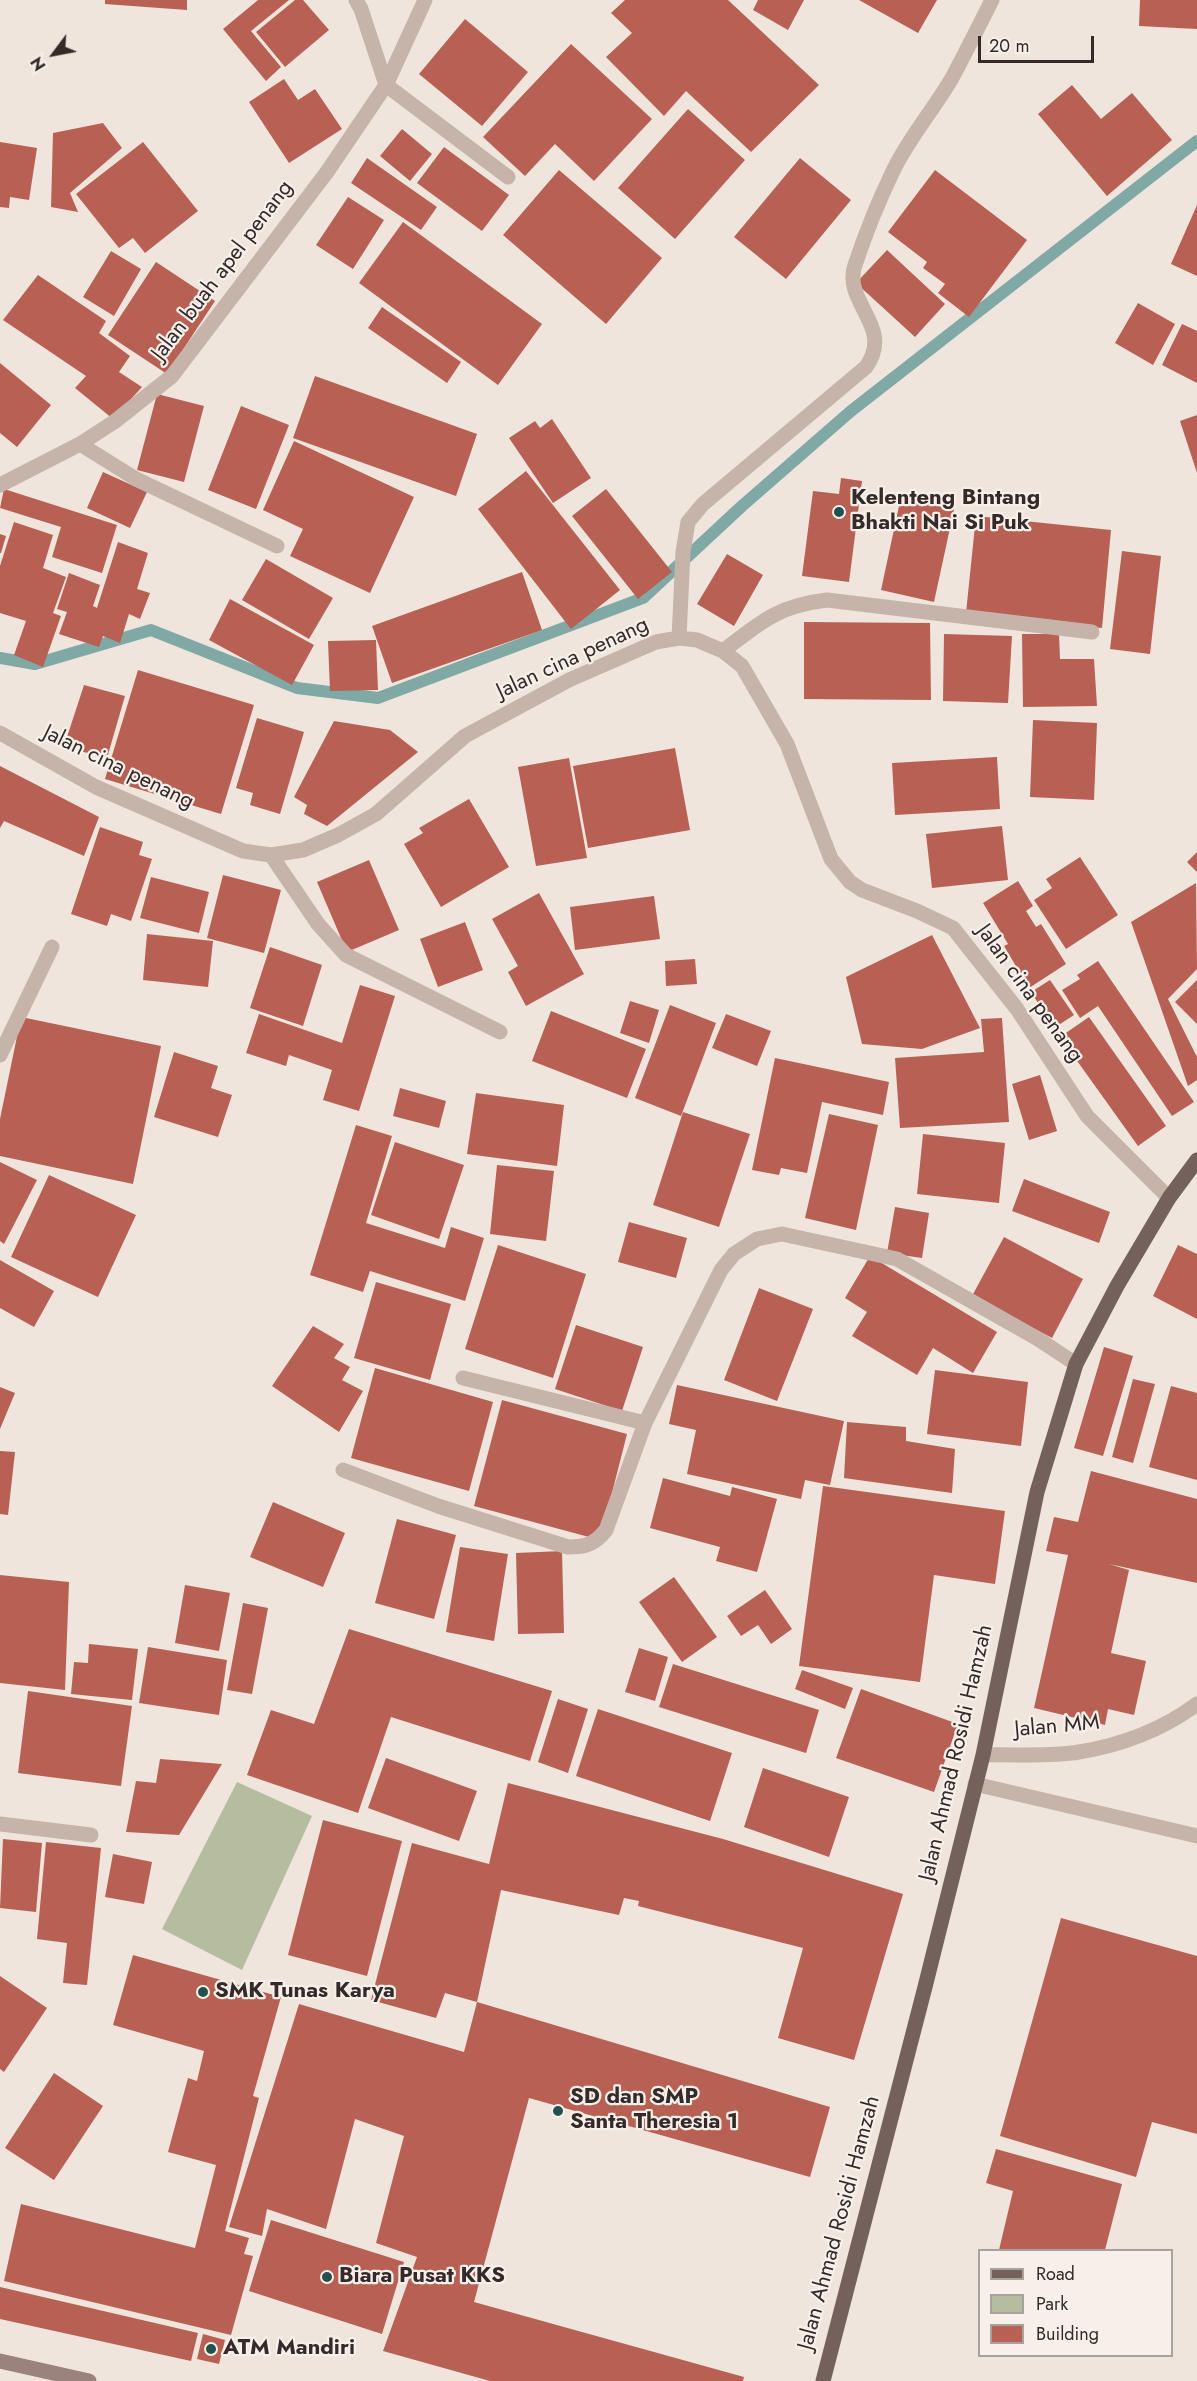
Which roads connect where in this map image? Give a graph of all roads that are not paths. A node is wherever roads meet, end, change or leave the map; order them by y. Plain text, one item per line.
1 (356, 0) edge
2 (425, 0) edge
3 (992, 0) edge
4 (386, 85) junction
5 (508, 177) dead end
6 (80, 444) junction
7 (0, 485) edge
8 (277, 546) dead end
9 (1092, 632) dead end
10 (679, 638) junction
11 (723, 651) junction
12 (0, 733) edge
13 (271, 855) junction
14 (52, 947) dead end
15 (500, 1032) dead end
16 (0, 1055) edge
17 (1197, 1160) edge
18 (1169, 1198) junction
19 (1076, 1364) junction
20 (463, 1378) dead end
21 (645, 1423) junction
22 (343, 1470) dead end
23 (1197, 1704) edge
24 (982, 1755) junction
25 (975, 1784) junction
26 (0, 1824) edge
27 (92, 1835) dead end
28 (1197, 1836) edge
29 (0, 2361) edge
30 (89, 2381) edge
31 (822, 2381) edge

1 - 4 street
2 - 4 street, Jalan buah apel penang
3 - 10 street
4 - 5 street
4 - 6 street, Jalan buah apel penang
6 - 7 street, Jalan buah apel penang
6 - 8 street
9 - 11 street
10 - 11 street, Jalan cina penang
10 - 13 street, Jalan cina penang
11 - 18 street, Jalan cina penang
12 - 13 street, Jalan cina penang
13 - 15 street
14 - 16 street
17 - 18 main road, Jalan Ahmad Rosidi Hamzah
18 - 19 main road, Jalan Ahmad Rosidi Hamzah
19 - 21 street
19 - 24 main road, Jalan Ahmad Rosidi Hamzah
20 - 21 street
21 - 22 street
23 - 24 street, Jalan MM
24 - 25 main road, Jalan Ahmad Rosidi Hamzah
25 - 28 street
25 - 31 main road, Jalan Ahmad Rosidi Hamzah
26 - 27 street
29 - 30 main road

